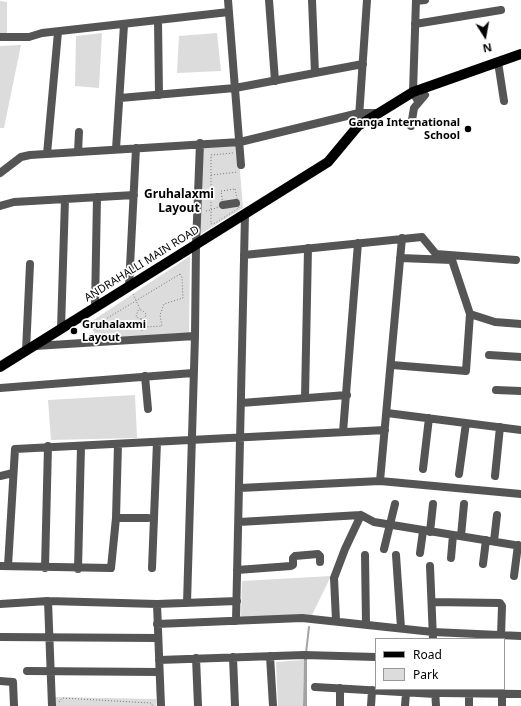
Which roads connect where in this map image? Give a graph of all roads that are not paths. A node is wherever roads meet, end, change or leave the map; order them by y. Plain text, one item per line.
1 (228, 0) edge
2 (269, 0) edge
3 (312, 0) edge
4 (367, 0) edge
5 (419, 0) edge
6 (501, 10) dead end
7 (229, 12) junction
8 (158, 21) junction
9 (416, 24) junction
10 (124, 25) junction
11 (58, 32) junction
12 (0, 38) edge
13 (521, 54) edge
14 (498, 62) junction
15 (363, 64) junction
16 (315, 73) junction
17 (275, 80) junction
18 (235, 88) junction
19 (413, 92) junction
20 (159, 95) junction
21 (425, 95) dead end
22 (120, 98) junction
23 (418, 101) junction
24 (504, 101) dead end
25 (359, 113) junction
26 (379, 113) junction
27 (358, 126) junction
28 (412, 126) dead end
29 (79, 132) dead end
30 (240, 142) junction
31 (200, 143) junction
32 (136, 148) junction
33 (116, 149) junction
34 (78, 152) junction
35 (47, 154) junction
36 (240, 166) road end
37 (0, 173) edge
38 (134, 195) junction
39 (97, 197) junction
40 (65, 199) junction
41 (236, 203) dead end
42 (223, 204) dead end
43 (0, 206) edge
44 (245, 214) junction
45 (402, 238) junction
46 (358, 242) junction
47 (196, 245) junction
48 (308, 248) junction
49 (244, 255) junction
50 (400, 258) junction
51 (516, 260) dead end
52 (30, 264) dead end
53 (129, 286) junction
54 (95, 307) junction
55 (470, 314) junction
56 (521, 324) edge
57 (61, 329) junction
58 (195, 336) junction
59 (30, 348) junction
60 (489, 355) dead end
61 (521, 357) edge
62 (392, 365) junction
63 (0, 367) edge
64 (193, 373) junction
65 (145, 376) junction
66 (0, 388) edge
67 (496, 390) dead end
68 (521, 391) edge
69 (347, 395) junction
70 (305, 398) junction
71 (241, 404) junction
72 (148, 409) dead end
73 (387, 413) junction
74 (429, 418) junction
75 (466, 423) junction
76 (500, 427) junction
77 (385, 430) junction
78 (521, 430) edge
79 (344, 432) junction
80 (240, 438) junction
81 (191, 440) junction
82 (157, 442) junction
83 (118, 444) junction
84 (48, 446) junction
85 (81, 446) junction
86 (423, 469) dead end
87 (13, 473) junction
88 (459, 474) dead end
89 (0, 476) edge
90 (495, 476) dead end
91 (380, 481) junction
92 (240, 488) junction
93 (521, 494) edge
94 (395, 504) dead end
95 (433, 504) dead end
96 (464, 504) dead end
97 (497, 514) dead end
98 (362, 515) junction
99 (116, 518) junction
100 (148, 518) dead end
101 (239, 522) junction
102 (390, 524) junction
103 (427, 531) junction
104 (457, 536) junction
105 (490, 541) junction
106 (520, 546) edge
107 (384, 549) dead end
108 (420, 553) dead end
109 (365, 555) dead end
110 (396, 555) dead end
111 (451, 558) dead end
112 (320, 562) dead end
113 (483, 564) dead end
114 (4, 566) edge
115 (430, 566) dead end
116 (45, 568) junction
117 (152, 568) dead end
118 (78, 569) junction
119 (238, 570) junction
120 (514, 576) dead end
121 (48, 601) junction
122 (236, 601) junction
123 (432, 602) junction
124 (187, 603) junction
125 (0, 604) edge
126 (157, 604) junction
127 (336, 620) junction
128 (236, 621) junction
129 (157, 624) junction
130 (366, 624) junction
131 (400, 628) junction
132 (433, 635) edge
133 (50, 636) junction
134 (501, 636) junction
135 (521, 636) edge
136 (0, 637) edge
137 (158, 638) junction
138 (270, 656) junction
139 (232, 657) junction
140 (375, 657) edge
141 (196, 658) junction
142 (159, 660) junction
143 (52, 670) junction
144 (28, 671) dead end
145 (159, 672) junction
146 (0, 681) edge
147 (315, 687) dead end
148 (340, 688) junction
149 (372, 690) junction
150 (406, 692) junction
151 (437, 692) edge
152 (469, 694) junction
153 (502, 694) junction
154 (521, 694) edge
155 (14, 706) edge
156 (52, 706) edge
157 (160, 706) edge
158 (198, 706) edge
159 (235, 706) edge
160 (273, 706) edge
161 (340, 706) edge
162 (371, 706) edge
163 (405, 706) edge
164 (436, 706) edge
165 (469, 706) edge
166 (502, 706) edge

1 - 7 street
2 - 17 street
3 - 16 street
4 - 15 street
5 - 9 street
6 - 9 street
7 - 8 street
7 - 18 street
8 - 10 street
8 - 20 street
9 - 19 street
10 - 11 street
10 - 22 street
11 - 12 street
11 - 35 street
13 - 14 main road, ANDRAHALLI MAIN ROAD
14 - 19 main road, ANDRAHALLI MAIN ROAD
14 - 24 street
15 - 16 street
15 - 25 street
16 - 17 street
17 - 18 street
18 - 20 street
18 - 30 street
19 - 23 street
19 - 26 main road, ANDRAHALLI MAIN ROAD
20 - 22 street
21 - 23 street
22 - 33 street
23 - 28 street
25 - 26 street
25 - 27 street
25 - 30 street
26 - 27 main road, ANDRAHALLI MAIN ROAD
27 - 44 main road, ANDRAHALLI MAIN ROAD
29 - 34 street
30 - 31 street
30 - 36 street
31 - 32 street
31 - 47 street
32 - 33 street
32 - 38 street
33 - 34 street
34 - 35 street
35 - 37 street
38 - 39 street
38 - 53 street
39 - 40 street
39 - 54 street
40 - 43 street
40 - 57 street
41 - 42 street
44 - 47 main road, ANDRAHALLI MAIN ROAD
44 - 49 street
45 - 46 street
45 - 50 street
45 - 51 street
46 - 48 street
46 - 69 street
47 - 53 main road, ANDRAHALLI MAIN ROAD
47 - 58 street
48 - 49 street
48 - 70 street
49 - 71 street
50 - 55 street
50 - 62 street
52 - 59 street
53 - 54 main road, ANDRAHALLI MAIN ROAD
54 - 57 main road, ANDRAHALLI MAIN ROAD
55 - 56 street
55 - 62 street
57 - 59 main road, ANDRAHALLI MAIN ROAD
58 - 59 street
58 - 64 street
59 - 63 main road, ANDRAHALLI MAIN ROAD
60 - 61 street
62 - 73 street
64 - 65 street
64 - 81 street
65 - 66 street
65 - 72 street
67 - 68 street
69 - 70 street
69 - 79 street
70 - 71 street
71 - 80 street
73 - 74 street
73 - 77 street
74 - 75 street
74 - 86 street
75 - 76 street
75 - 88 street
76 - 78 street
76 - 90 street
77 - 79 street
77 - 91 street
79 - 80 street
80 - 81 street
80 - 92 street
81 - 82 street
81 - 124 street
82 - 83 street
82 - 117 street
83 - 85 street
83 - 99 street
84 - 85 street
84 - 87 street
84 - 116 street
85 - 118 street
87 - 89 street
87 - 114 street
91 - 92 street
91 - 93 street
92 - 101 street
94 - 102 street
95 - 103 street
96 - 104 street
97 - 105 street
98 - 101 street
98 - 102 street
98 - 127 street
99 - 100 street
99 - 118 street
101 - 119 street
102 - 103 street
102 - 107 street
103 - 104 street
103 - 108 street
104 - 105 street
104 - 111 street
105 - 106 street
105 - 113 street
106 - 120 street
109 - 130 street
110 - 131 street
112 - 119 street
114 - 116 street
115 - 123 street
116 - 118 street
119 - 122 street
121 - 125 street
121 - 126 street
121 - 133 street
122 - 124 street
122 - 128 street
123 - 132 street
123 - 134 street
124 - 126 street
126 - 129 street
127 - 128 street
127 - 130 street
128 - 129 street
129 - 137 street
130 - 131 street
131 - 132 street
132 - 134 street
133 - 136 street
133 - 137 street
133 - 143 street
134 - 135 street
137 - 142 street
138 - 139 street
138 - 140 street
138 - 160 street
139 - 141 street
139 - 159 street
141 - 142 street
141 - 158 street
142 - 145 street
143 - 144 street
143 - 145 street
143 - 156 street
145 - 157 street
146 - 155 street
147 - 148 street
148 - 149 street
148 - 161 street
149 - 150 street
149 - 162 street
150 - 151 street
150 - 163 street
151 - 152 street
151 - 164 street
152 - 153 street
152 - 165 street
153 - 154 street
153 - 166 street

